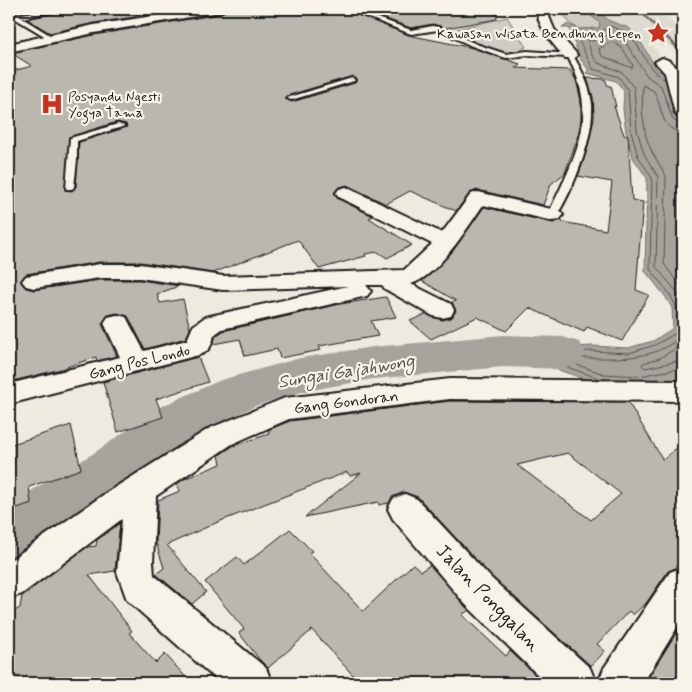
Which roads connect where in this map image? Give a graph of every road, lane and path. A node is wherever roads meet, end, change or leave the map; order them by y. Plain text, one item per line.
1 (63, 9) edge
2 (220, 9) edge
3 (348, 9) edge
4 (541, 9) edge
5 (17, 17) junction
6 (9, 18) edge
7 (51, 38) junction
8 (9, 48) edge
9 (571, 56) junction
10 (662, 62) dead end
11 (352, 80) dead end
12 (679, 80) edge
13 (291, 98) dead end
14 (683, 113) edge
15 (122, 126) dead end
16 (69, 187) dead end
17 (346, 193) dead end
18 (553, 215) joint
19 (446, 243) junction
20 (401, 280) junction
21 (34, 281) dead end
22 (442, 310) dead end
23 (117, 323) dead end
24 (136, 363) junction
25 (683, 391) edge
26 (15, 393) edge
27 (139, 490) junction
28 (405, 509) dead end
29 (9, 582) edge
30 (683, 585) edge
31 (251, 683) edge
32 (575, 683) edge
33 (619, 683) edge

1 - 5 lane
2 - 7 street
3 - 9 lane
4 - 9 street
5 - 6 lane
5 - 7 lane
7 - 8 street
9 - 18 lane
10 - 12 street
11 - 13 lane
12 - 14 street
15 - 16 lane
17 - 19 street
18 - 19 street
19 - 20 street
20 - 21 street
20 - 22 street
20 - 24 street, Gang Pos Londo
23 - 24 street
24 - 26 street, Gang Pos Londo
25 - 27 street, Gang Gondoran
27 - 29 street, Gang Gondoran
27 - 31 street
28 - 32 street, Jalan Ponggalan
30 - 33 street

